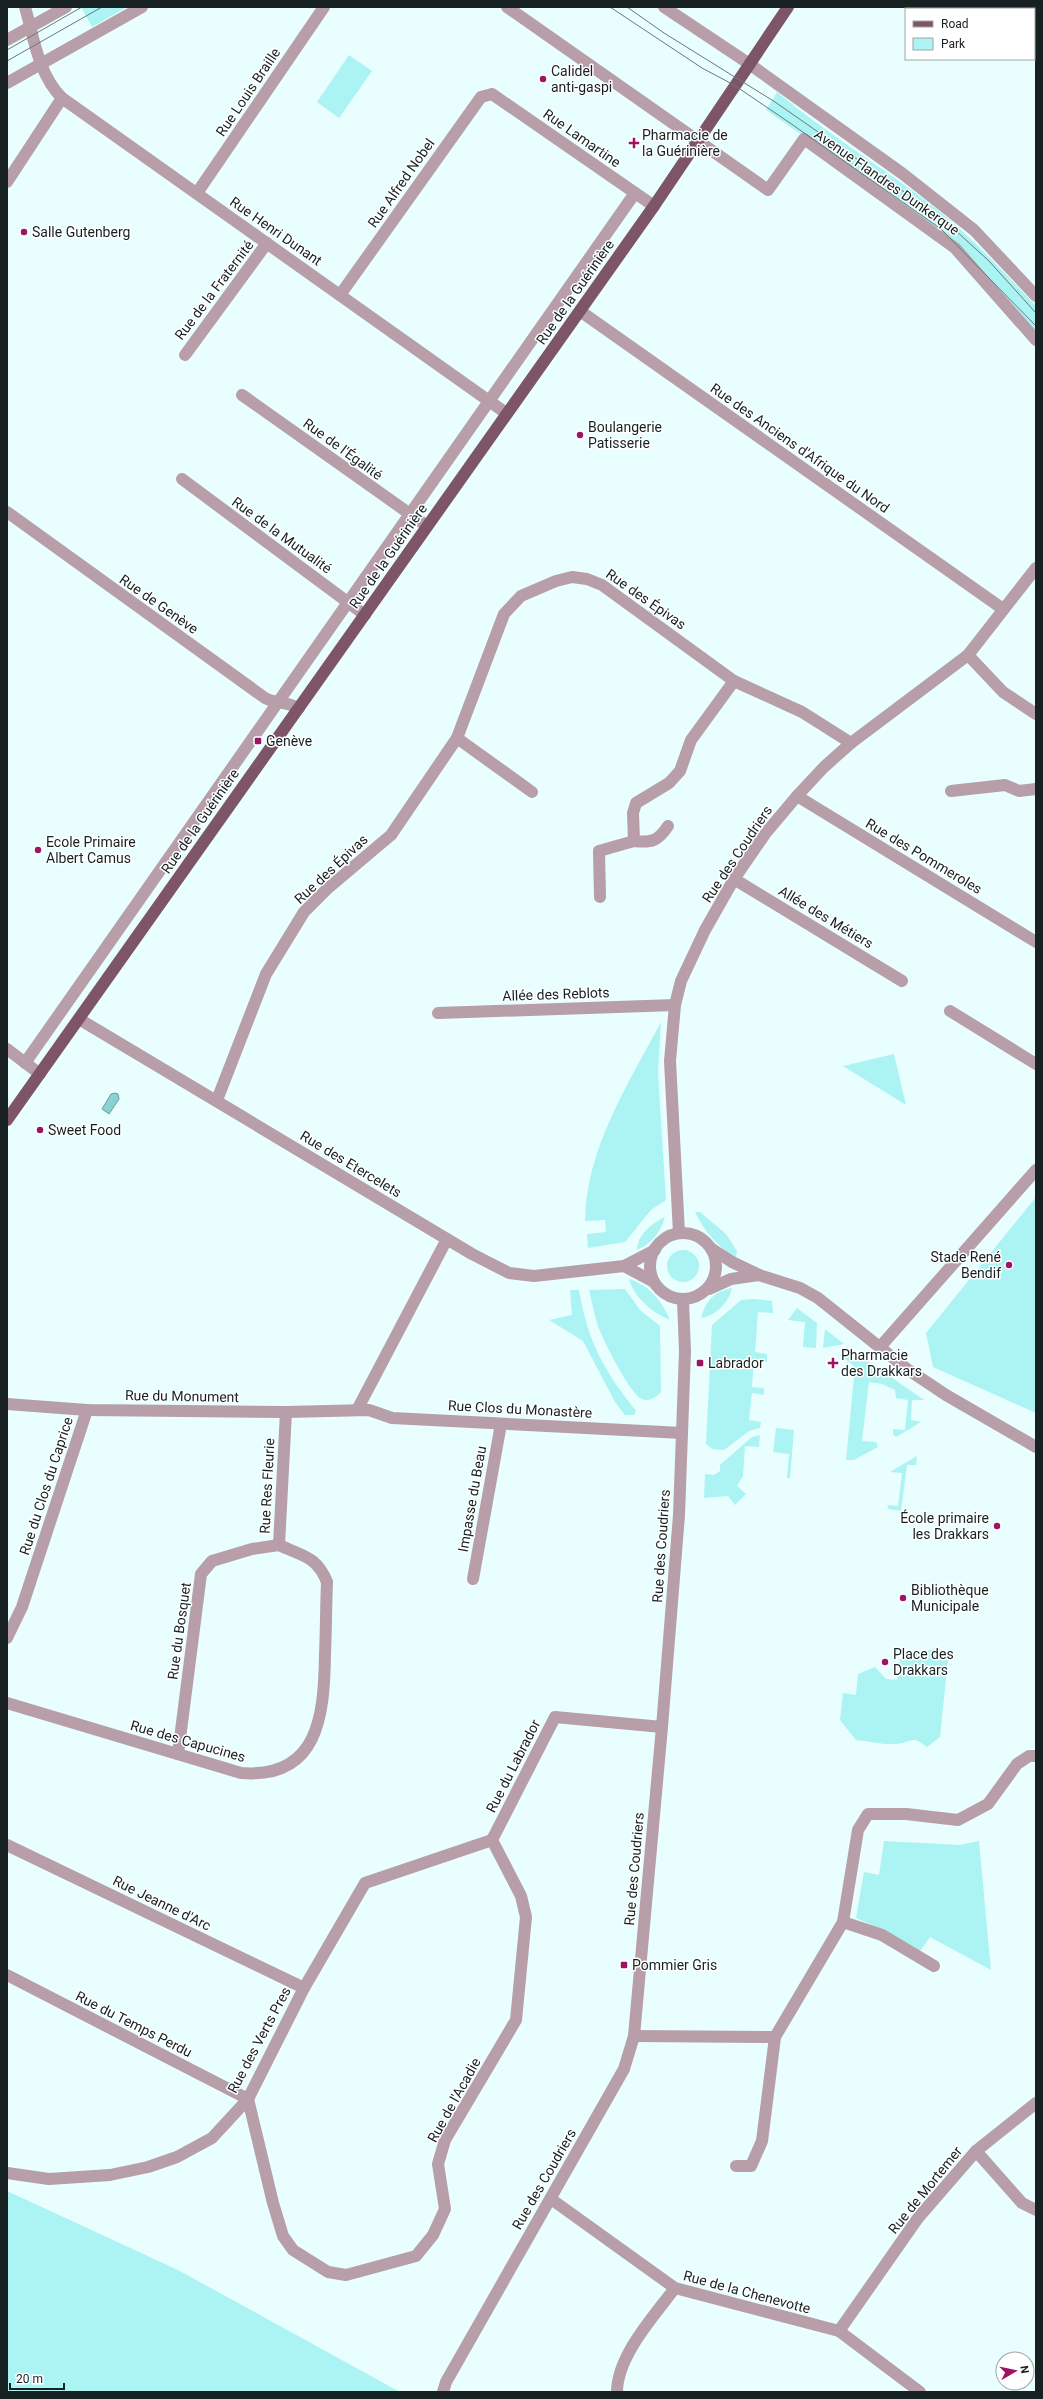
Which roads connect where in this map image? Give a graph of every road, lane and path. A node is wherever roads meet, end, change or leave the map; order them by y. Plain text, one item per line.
1 (25, 7) edge
2 (66, 7) edge
3 (142, 7) edge
4 (324, 7) edge
5 (507, 7) edge
6 (664, 7) edge
7 (788, 7) edge
8 (45, 12) edge
9 (29, 28) junction
10 (7, 40) edge
11 (41, 63) junction
12 (748, 63) junction
13 (7, 83) edge
14 (492, 94) joint
15 (62, 98) junction
16 (698, 140) junction
17 (7, 182) edge
18 (197, 193) junction
19 (635, 193) junction
20 (654, 206) junction
21 (268, 243) junction
22 (340, 295) junction
23 (1036, 296) edge
24 (580, 311) junction
25 (1036, 340) edge
26 (185, 354) dead end
27 (242, 395) dead end
28 (489, 401) junction
29 (506, 413) junction
30 (182, 479) dead end
31 (7, 512) edge
32 (409, 515) junction
33 (427, 526) junction
34 (1036, 568) edge
35 (348, 602) junction
36 (1003, 609) junction
37 (365, 615) junction
38 (968, 655) junction
39 (734, 681) junction
40 (278, 701) junction
41 (299, 708) junction
42 (1036, 714) edge
43 (457, 738) junction
44 (851, 743) junction
45 (1036, 789) edge
46 (532, 792) dead end
47 (951, 792) dead end
48 (797, 796) junction
49 (668, 826) dead end
50 (634, 841) junction
51 (734, 879) junction
52 (600, 897) dead end
53 (1036, 942) edge
54 (902, 981) dead end
55 (675, 1005) junction
56 (950, 1010) dead end
57 (438, 1012) dead end
58 (79, 1019) junction
59 (7, 1049) edge
60 (25, 1063) junction
61 (1036, 1064) edge
62 (40, 1074) junction
63 (217, 1100) junction
64 (7, 1120) edge
65 (1036, 1170) edge
66 (679, 1233) junction
67 (447, 1239) junction
68 (712, 1249) junction
69 (654, 1250) junction
70 (624, 1266) junction
71 (759, 1275) junction
72 (654, 1282) junction
73 (707, 1291) junction
74 (683, 1300) junction
75 (880, 1347) junction
76 (7, 1404) edge
77 (87, 1410) junction
78 (357, 1410) junction
79 (286, 1412) junction
80 (501, 1424) junction
81 (682, 1433) junction
82 (1036, 1447) edge
83 (279, 1545) junction
84 (473, 1579) dead end
85 (327, 1582) joint
86 (7, 1638) edge
87 (7, 1703) edge
88 (662, 1727) junction
89 (178, 1754) junction
90 (1036, 1756) edge
91 (492, 1840) junction
92 (7, 1845) edge
93 (843, 1922) junction
94 (934, 1966) dead end
95 (7, 1975) edge
96 (304, 1988) junction
97 (634, 2036) junction
98 (775, 2037) junction
99 (248, 2099) junction
100 (1036, 2103) edge
101 (976, 2151) junction
102 (736, 2166) dead end
103 (7, 2173) edge
104 (551, 2199) junction
105 (1036, 2210) edge
106 (675, 2288) junction
107 (839, 2331) junction
108 (443, 2392) edge
109 (617, 2392) edge
110 (920, 2392) edge

1 - 9 street, Rue Henri Dunant
2 - 8 street
3 - 11 street
4 - 18 street, Rue Louis Braille
5 - 16 street
6 - 12 street, Avenue Flandres Dunkerque
7 - 12 main road, Rue de la Guérinière
8 - 9 street
9 - 10 street
9 - 11 street, Rue Henri Dunant
11 - 13 street
11 - 15 street, Rue Henri Dunant
12 - 16 main road, Rue de la Guérinière
12 - 23 street, Avenue Flandres Dunkerque
14 - 19 street, Rue Lamartine
14 - 22 street, Rue Alfred Nobel
15 - 17 street
15 - 18 street, Rue Henri Dunant
16 - 20 main road, Rue de la Guérinière
16 - 25 street, Avenue Flandres Dunkerque
18 - 21 street, Rue Henri Dunant
19 - 20 street, Rue Lamartine
19 - 28 street
20 - 24 main road, Rue de la Guérinière
21 - 22 street, Rue Henri Dunant
21 - 26 street, Rue de la Fraternité
22 - 28 street, Rue Henri Dunant
24 - 29 main road, Rue de la Guérinière
24 - 36 street, Rue des Anciens d'Afrique du Nord
27 - 32 street, Rue de l'Égalité
28 - 29 street, Rue Henri Dunant
28 - 32 street
29 - 33 main road, Rue de la Guérinière
30 - 35 street, Rue de la Mutualité
31 - 40 street, Rue de Genève
32 - 33 street, Rue de l'Égalité
32 - 35 street
33 - 37 main road, Rue de la Guérinière
34 - 36 street, Rue des Coudriers
35 - 37 street, Rue de la Mutualité
35 - 40 street
36 - 38 street, Rue des Coudriers
37 - 41 main road, Rue de la Guérinière
38 - 42 street
38 - 44 street, Rue des Coudriers
39 - 43 street, Rue des Épivas
39 - 44 street, Rue des Épivas
39 - 50 street
40 - 41 street, Rue de Genève
40 - 60 street
41 - 58 main road, Rue de la Guérinière
43 - 46 street
43 - 63 street, Rue des Épivas
44 - 48 street, Rue des Coudriers
45 - 47 street
48 - 51 street, Rue des Coudriers
48 - 53 street, Rue des Pommeroles
49 - 50 street
50 - 52 street
51 - 54 street, Allée des Métiers
51 - 55 street, Rue des Coudriers
55 - 57 street, Allée des Reblots
55 - 66 street, Rue des Coudriers
56 - 61 street
58 - 62 main road, Rue de la Guérinière
58 - 63 street, Rue des Etercelets
59 - 60 street
60 - 62 street
62 - 64 main road, Rue de la Guérinière
63 - 67 street, Rue des Etercelets
65 - 75 street
66 - 68 street
66 - 69 street
67 - 70 street, Rue des Etercelets
67 - 78 street
68 - 71 street
68 - 73 street
69 - 70 street, Rue des Etercelets
69 - 72 street
70 - 72 street
71 - 73 street
71 - 75 street
72 - 74 street
73 - 74 street
74 - 81 street, Rue des Coudriers
75 - 82 street
76 - 77 street, Rue du Monument
77 - 79 street, Rue du Monument
77 - 86 street, Rue du Clos du Caprice
78 - 79 street, Rue du Monument
78 - 80 street, Rue Clos du Monastère
79 - 83 street, Rue Res Fleurie
80 - 81 street, Rue Clos du Monastère
80 - 84 street, Impasse du Beau
81 - 88 street, Rue des Coudriers
83 - 85 street, Rue Res Fleurie
83 - 89 street, Rue du Bosquet
85 - 89 street, Rue des Capucines
87 - 89 street, Rue des Capucines
88 - 91 street, Rue du Labrador
88 - 97 street, Rue des Coudriers
90 - 93 street
91 - 96 street, Rue des Verts Pres
91 - 99 street, Rue de l'Acadie
92 - 96 street, Rue Jeanne d'Arc
93 - 94 street
93 - 98 street
95 - 99 street, Rue du Temps Perdu
96 - 99 street, Rue des Verts Pres
97 - 98 street
97 - 104 street, Rue des Coudriers
98 - 102 street
99 - 103 street, Rue des Verts Pres
100 - 101 street, Rue de Mortemer
101 - 105 street
101 - 107 street, Rue de Mortemer
104 - 106 street, Rue de la Chenevotte
104 - 108 street, Rue des Coudriers
106 - 107 street, Rue de la Chenevotte
106 - 109 street
107 - 110 street, Rue de la Chenevotte

